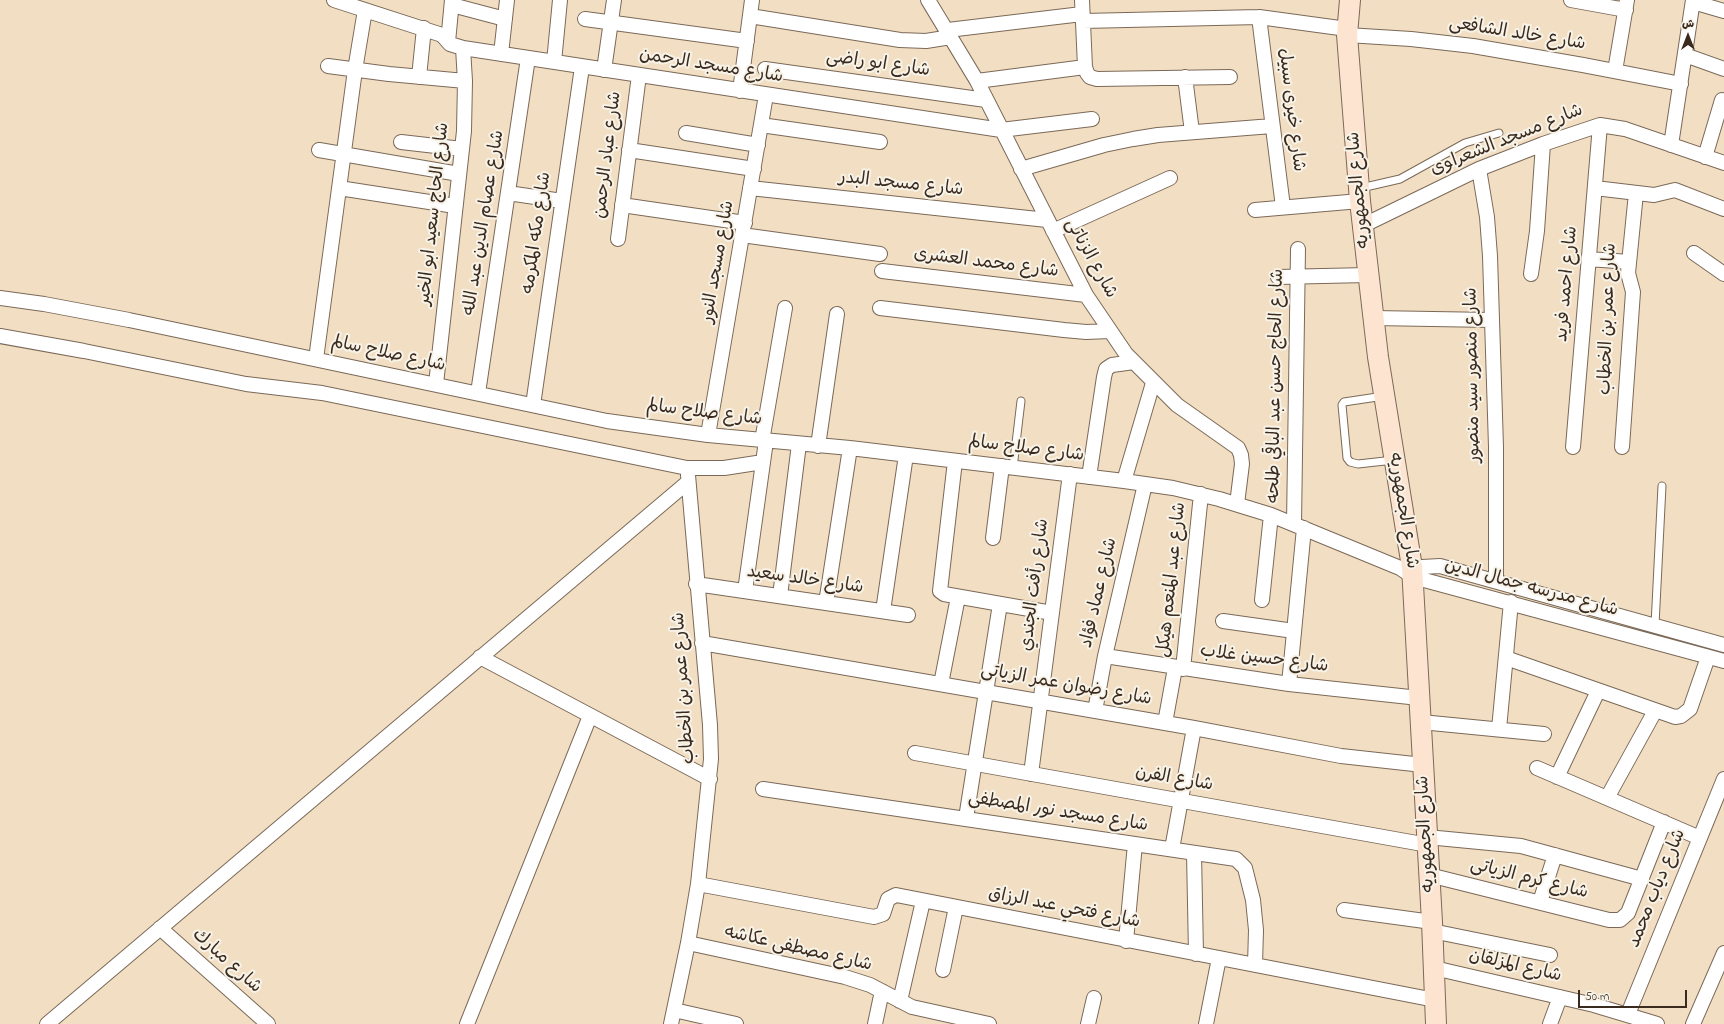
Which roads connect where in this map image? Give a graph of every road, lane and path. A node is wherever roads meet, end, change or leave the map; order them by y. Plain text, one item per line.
1 (334, 0) edge
2 (506, 0) edge
3 (560, 0) edge
4 (614, 0) edge
5 (752, 0) edge
6 (928, 0) edge
7 (1082, 0) edge
8 (1350, 0) edge
9 (1571, 0) edge
10 (1693, 1) edge
11 (452, 3) edge
12 (1626, 5) edge
13 (365, 10) junction
14 (1724, 11) edge
15 (750, 16) junction
16 (1259, 17) junction
17 (1083, 18) junction
18 (505, 19) junction
19 (585, 19) dead end
20 (611, 23) junction
21 (424, 28) junction
22 (1347, 32) junction
23 (949, 34) junction
24 (747, 41) junction
25 (448, 42) junction
26 (463, 48) junction
27 (501, 54) junction
28 (1685, 55) junction
29 (528, 58) junction
30 (554, 62) junction
31 (328, 66) dead end
32 (582, 67) junction
33 (1085, 67) junction
34 (765, 69) dead end
35 (1724, 69) edge
36 (355, 70) junction
37 (604, 70) junction
38 (1615, 71) junction
39 (639, 75) junction
40 (1230, 76) dead end
41 (419, 78) junction
42 (1185, 78) junction
43 (465, 81) junction
44 (977, 81) junction
45 (1681, 84) junction
46 (740, 91) junction
47 (766, 95) junction
48 (986, 100) junction
49 (1722, 100) dead end
50 (1092, 119) dead end
51 (761, 125) junction
52 (1600, 125) junction
53 (1272, 126) junction
54 (1001, 130) junction
55 (1192, 132) junction
56 (686, 133) dead end
57 (1499, 133) dead end
58 (401, 142) dead end
59 (880, 142) dead end
60 (1543, 144) junction
61 (758, 145) junction
62 (1671, 145) junction
63 (462, 149) junction
64 (318, 150) dead end
65 (629, 150) junction
66 (344, 154) junction
67 (1705, 157) junction
68 (1724, 163) edge
69 (754, 169) junction
70 (1021, 169) junction
71 (1479, 169) junction
72 (459, 174) junction
73 (1170, 178) dead end
74 (339, 188) junction
75 (750, 188) junction
76 (1595, 188) junction
77 (508, 193) junction
78 (1636, 193) junction
79 (1359, 195) junction
80 (562, 202) junction
81 (622, 205) junction
82 (455, 206) junction
83 (1283, 207) junction
84 (1724, 209) edge
85 (1255, 210) dead end
86 (1050, 226) junction
87 (1362, 226) junction
88 (743, 229) junction
89 (618, 239) dead end
90 (1298, 249) dead end
91 (1694, 253) dead end
92 (880, 254) dead end
93 (1589, 258) junction
94 (1629, 262) junction
95 (882, 271) dead end
96 (1531, 274) dead end
97 (1724, 274) edge
98 (1368, 275) junction
99 (1278, 277) dead end
100 (1298, 277) junction
101 (1086, 295) junction
102 (0, 298) edge
103 (785, 308) dead end
104 (880, 308) dead end
105 (837, 314) dead end
106 (1373, 318) junction
107 (1492, 320) junction
108 (1110, 330) junction
109 (0, 336) edge
110 (316, 359) junction
111 (1134, 362) junction
112 (1153, 383) junction
113 (436, 384) junction
114 (478, 393) junction
115 (1384, 396) junction
116 (1021, 401) dead end
117 (533, 406) junction
118 (708, 435) junction
119 (764, 441) junction
120 (799, 444) junction
121 (818, 446) junction
122 (1573, 447) dead end
123 (1622, 447) dead end
124 (850, 448) junction
125 (906, 455) junction
126 (1395, 460) junction
127 (955, 461) junction
128 (763, 462) junction
129 (1008, 467) junction
130 (1070, 474) junction
131 (688, 475) junction
132 (1090, 476) junction
133 (1124, 481) junction
134 (1145, 484) junction
135 (1662, 486) dead end
136 (1201, 494) junction
137 (1237, 504) junction
138 (1271, 515) junction
139 (1299, 526) junction
140 (993, 538) dead end
141 (1408, 571) junction
142 (1496, 581) junction
143 (696, 584) junction
144 (745, 591) junction
145 (780, 596) junction
146 (958, 597) junction
147 (1262, 600) dead end
148 (1511, 602) junction
149 (826, 603) junction
150 (1000, 604) junction
151 (883, 611) junction
152 (1052, 613) junction
153 (908, 615) dead end
154 (1223, 621) dead end
155 (1655, 625) junction
156 (1294, 631) junction
157 (702, 643) junction
158 (1724, 645) edge
159 (1105, 656) junction
160 (480, 657) junction
161 (1708, 657) junction
162 (1506, 658) junction
163 (1724, 661) edge
164 (1179, 668) junction
165 (941, 684) junction
166 (1289, 684) junction
167 (1598, 691) junction
168 (986, 692) junction
169 (1419, 698) junction
170 (1040, 701) junction
171 (1095, 711) junction
172 (1655, 711) junction
173 (590, 716) junction
174 (1421, 722) junction
175 (1165, 723) junction
176 (1194, 728) junction
177 (1499, 729) junction
178 (1544, 734) dead end
179 (915, 754) dead end
180 (974, 764) junction
181 (1423, 765) junction
182 (1537, 768) dead end
183 (1031, 774) junction
184 (1557, 777) junction
185 (710, 779) junction
186 (1724, 779) edge
187 (763, 788) dead end
188 (1608, 798) junction
189 (1181, 801) junction
190 (966, 818) junction
191 (1664, 822) junction
192 (1700, 838) junction
193 (1427, 841) junction
194 (1135, 844) junction
195 (1172, 849) junction
196 (1194, 853) junction
197 (1555, 855) junction
198 (1429, 875) junction
199 (1642, 879) junction
200 (698, 884) junction
201 (923, 901) junction
202 (1540, 902) junction
203 (956, 907) junction
204 (1344, 910) dead end
205 (1432, 926) junction
206 (160, 928) junction
207 (1126, 940) junction
208 (688, 943) junction
209 (1724, 953) edge
210 (1196, 954) junction
211 (1550, 955) dead end
212 (1219, 958) junction
213 (1255, 965) junction
214 (1434, 968) junction
215 (943, 970) dead end
216 (882, 991) junction
217 (1560, 997) junction
218 (1094, 998) dead end
219 (1435, 1000) junction
220 (900, 1001) junction
221 (674, 1010) junction
222 (1628, 1014) junction
223 (47, 1024) edge
224 (268, 1024) edge
225 (467, 1024) edge
226 (671, 1024) edge
227 (736, 1024) edge
228 (874, 1024) edge
229 (988, 1024) edge
230 (1088, 1024) edge
231 (1206, 1024) edge
232 (1436, 1024) edge
233 (1550, 1024) edge
234 (1657, 1024) edge
235 (1693, 1024) edge

1 - 13 street, شارع مسجد الرحمن
2 - 18 street
3 - 30 street
4 - 20 street
5 - 15 street
6 - 23 street, شارع الزناتى
7 - 17 street
8 - 22 main road, شارع الجمهوريه
9 - 12 street
10 - 14 street
10 - 28 street
11 - 18 street
11 - 25 street
12 - 38 street
13 - 21 street, شارع مسجد الرحمن
13 - 36 street
15 - 23 street, شارع خالد الشافعى
15 - 24 street
16 - 17 street, شارع خالد الشافعى
16 - 22 street, شارع خالد الشافعى
16 - 53 street, شارع خيرى سبيل
17 - 23 street, شارع خالد الشافعى
17 - 33 street
18 - 27 street
19 - 20 street
20 - 24 street
20 - 37 street
21 - 25 street, شارع مسجد الرحمن
21 - 41 street
22 - 38 street, شارع خالد الشافعى
22 - 79 main road, شارع الجمهوريه
23 - 44 street, شارع الزناتى
24 - 46 street
25 - 26 street, شارع مسجد الرحمن
26 - 27 street, شارع مسجد الرحمن
26 - 43 street, شارع الحاج سعيد ابو الخير
27 - 29 street, شارع مسجد الرحمن
28 - 35 street
28 - 45 street
29 - 30 street, شارع مسجد الرحمن
29 - 77 street, شارع عصام الدين عبد الله
30 - 32 street, شارع مسجد الرحمن
31 - 36 street
32 - 37 street, شارع مسجد الرحمن
32 - 80 street, شارع مكه المكرمه
33 - 42 street
33 - 44 street
34 - 48 street, شارع ابو راضى
36 - 41 street
36 - 66 street
37 - 39 street, شارع مسجد الرحمن
38 - 45 street, شارع خالد الشافعى
39 - 46 street, شارع مسجد الرحمن
39 - 65 street, شارع عباد الرحمن
40 - 42 street
41 - 43 street
42 - 55 street
43 - 63 street, شارع الحاج سعيد ابو الخير
44 - 48 street, شارع الزناتى
45 - 62 street
46 - 47 street, شارع مسجد الرحمن
47 - 51 street, شارع مسجد النور
47 - 54 street, شارع مسجد الرحمن
48 - 54 street, شارع الزناتى
49 - 67 street
50 - 54 street, شارع مسجد الرحمن
51 - 59 street
51 - 61 street, شارع مسجد النور
52 - 60 street, شارع مسجد الشعراوى
52 - 62 street, شارع مسجد الشعراوى
52 - 76 street, شارع احمد فريد
53 - 55 street
53 - 83 street, شارع خيرى سبيل
54 - 70 street, شارع الزناتى
55 - 70 street
56 - 61 street
57 - 79 lane
58 - 63 street
60 - 71 street, شارع مسجد الشعراوى
60 - 96 street
61 - 69 street, شارع مسجد النور
62 - 67 street, شارع مسجد الشعراوى
63 - 72 street, شارع الحاج سعيد ابو الخير
64 - 66 street
65 - 69 street
65 - 81 street, شارع عباد الرحمن
66 - 72 street
66 - 74 street
67 - 68 street, شارع مسجد الشعراوى
69 - 75 street, شارع مسجد النور
70 - 86 street, شارع الزناتى
71 - 87 street, شارع مسجد الشعراوى
71 - 107 street, شارع منصور سيد منصور
72 - 82 street, شارع الحاج سعيد ابو الخير
73 - 86 street
74 - 82 street
74 - 110 street
75 - 86 street, شارع مسجد البدر
75 - 88 street, شارع مسجد النور
76 - 78 street
76 - 93 street, شارع احمد فريد
77 - 80 street
77 - 114 street, شارع عصام الدين عبد الله
78 - 84 street
78 - 94 street, شارع عمر بن الخطاب
79 - 83 street
79 - 87 main road, شارع الجمهوريه
80 - 117 street, شارع مكه المكرمه
81 - 88 street
81 - 89 street, شارع عباد الرحمن
82 - 113 street, شارع الحاج سعيد ابو الخير
83 - 85 street
86 - 101 street, شارع الزناتى
87 - 98 main road, شارع الجمهوريه
88 - 92 street
88 - 118 street, شارع مسجد النور
90 - 100 street, شارع الحاج حسن عبد الباقي طلحه
91 - 97 street
93 - 94 street
93 - 122 street, شارع احمد فريد
94 - 123 street, شارع عمر بن الخطاب
95 - 101 street, شارع محمد العشرى
98 - 100 street
98 - 106 main road, شارع الجمهوريه
99 - 100 street
100 - 139 street, شارع الحاج حسن عبد الباقي طلحه
101 - 108 street, شارع الزناتى
102 - 110 street, شارع صلاح سالم
103 - 119 street
104 - 108 street
105 - 121 street
106 - 107 street
106 - 115 main road, شارع الجمهوريه
107 - 142 street, شارع منصور سيد منصور
108 - 111 street, شارع الزناتى
109 - 131 street
110 - 113 street, شارع صلاح سالم
111 - 112 street, شارع الزناتى
111 - 132 street
112 - 133 street
112 - 137 street, شارع الزناتى
113 - 114 street, شارع صلاح سالم
114 - 117 street, شارع صلاح سالم
115 - 126 main road, شارع الجمهوريه
115 - 126 lane
116 - 129 lane
117 - 118 street, شارع صلاح سالم
118 - 119 street, شارع صلاح سالم
119 - 120 street, شارع صلاح سالم
119 - 128 street
120 - 121 street, شارع صلاح سالم
120 - 145 street
121 - 124 street, شارع صلاح سالم
124 - 125 street, شارع صلاح سالم
124 - 149 street
125 - 127 street, شارع صلاح سالم
125 - 151 street
126 - 141 main road, شارع الجمهوريه
127 - 129 street, شارع صلاح سالم
127 - 146 street
128 - 131 street
128 - 144 street
129 - 130 street, شارع صلاح سالم
129 - 140 street
130 - 132 street, شارع صلاح سالم
130 - 152 street, شارع رأفت الجندي
131 - 143 street, شارع عمر بن الخطاب
131 - 160 street
132 - 133 street, شارع صلاح سالم
133 - 134 street, شارع صلاح سالم
134 - 136 street, شارع صلاح سالم
134 - 159 street, شارع عماد فؤاد
135 - 155 lane
136 - 137 street, شارع صلاح سالم
136 - 164 street, شارع عبد المنعم هيكل
137 - 138 street, شارع صلاح سالم
138 - 139 street, شارع صلاح سالم
138 - 147 street
139 - 141 street, شارع صلاح سالم
139 - 156 street, شارع الحاج حسن عبد الباقي طلحه
141 - 142 street, شارع مدرسه جمال الدين
141 - 148 street, شارع مدرسه جمال الدين
141 - 169 main road, شارع الجمهوريه
142 - 155 street, شارع مدرسه جمال الدين
143 - 144 street, شارع خالد سعيد
143 - 157 street, شارع عمر بن الخطاب
144 - 145 street, شارع خالد سعيد
145 - 149 street, شارع خالد سعيد
146 - 150 street
146 - 165 street
148 - 161 street, شارع مدرسه جمال الدين
148 - 162 street
149 - 151 street, شارع خالد سعيد
150 - 152 street
150 - 168 street
151 - 153 street, شارع خالد سعيد
152 - 170 street, شارع رأفت الجندي
154 - 156 street
155 - 158 street, شارع مدرسه جمال الدين
156 - 166 street, شارع الحاج حسن عبد الباقي طلحه
157 - 165 street, شارع رضوان عمر الزياتى
157 - 185 street, شارع عمر بن الخطاب
159 - 164 street, شارع حسين غلاب
159 - 171 street, شارع عماد فؤاد
160 - 173 street
160 - 206 street
161 - 163 street, شارع مدرسه جمال الدين
161 - 172 street
162 - 167 street
162 - 177 street
164 - 166 street, شارع حسين غلاب
164 - 175 street, شارع عبد المنعم هيكل
165 - 168 street, شارع رضوان عمر الزياتى
166 - 169 street, شارع حسين غلاب
167 - 172 street
167 - 184 street
168 - 170 street, شارع رضوان عمر الزياتى
168 - 180 street
169 - 174 main road, شارع الجمهوريه
170 - 171 street, شارع رضوان عمر الزياتى
170 - 183 street, شارع رأفت الجندي
171 - 175 street, شارع رضوان عمر الزياتى
172 - 188 street
173 - 185 street
173 - 225 street
174 - 177 street
174 - 181 main road, شارع الجمهوريه
175 - 176 street, شارع رضوان عمر الزياتى
176 - 181 street, شارع رضوان عمر الزياتى
176 - 189 street
177 - 178 street
179 - 180 street, شارع الفرن
180 - 183 street, شارع الفرن
180 - 190 street
181 - 193 main road, شارع الجمهوريه
182 - 184 street
183 - 189 street, شارع الفرن
184 - 188 street
185 - 200 street, شارع عمر بن الخطاب
186 - 192 street, شارع دياب محمد
187 - 190 street, شارع مسجد نور المصطفى
188 - 191 street
189 - 193 street, شارع الفرن
189 - 195 street
190 - 194 street, شارع مسجد نور المصطفى
191 - 192 street
191 - 199 street
192 - 222 street, شارع دياب محمد
193 - 197 street, شارع الفرن
193 - 198 main road, شارع الجمهوريه
194 - 195 street, شارع مسجد نور المصطفى
194 - 207 street
195 - 196 street, شارع مسجد نور المصطفى
196 - 210 street
196 - 213 street, شارع مسجد نور المصطفى
197 - 199 street, شارع الفرن
197 - 202 street
198 - 202 street, شارع كرم الزياتى
198 - 205 main road, شارع الجمهوريه
199 - 202 street, شارع كرم الزياتى
200 - 201 street, شارع فتحي عبد الرزاق
200 - 208 street, شارع عمر بن الخطاب
201 - 203 street, شارع فتحي عبد الرزاق
201 - 220 street
203 - 207 street, شارع فتحي عبد الرزاق
203 - 215 street
204 - 205 street
205 - 211 street
205 - 214 main road, شارع الجمهوريه
206 - 223 street
206 - 224 street, شارع مبارك
207 - 210 street, شارع فتحي عبد الرزاق
208 - 216 street, شارع مصطفى عكاشه
208 - 221 street, شارع عمر بن الخطاب
209 - 235 street
210 - 212 street, شارع فتحي عبد الرزاق
212 - 213 street, شارع فتحي عبد الرزاق
212 - 231 street
213 - 219 street, شارع فتحي عبد الرزاق
214 - 217 street, شارع المزلقان
214 - 219 main road, شارع الجمهوريه
216 - 220 street, شارع مصطفى عكاشه
216 - 228 street
217 - 222 street, شارع المزلقان
217 - 233 street
218 - 230 street
219 - 232 main road, شارع الجمهوريه
220 - 229 street, شارع مصطفى عكاشه
221 - 226 street, شارع عمر بن الخطاب
221 - 227 street
222 - 234 street, شارع المزلقان

